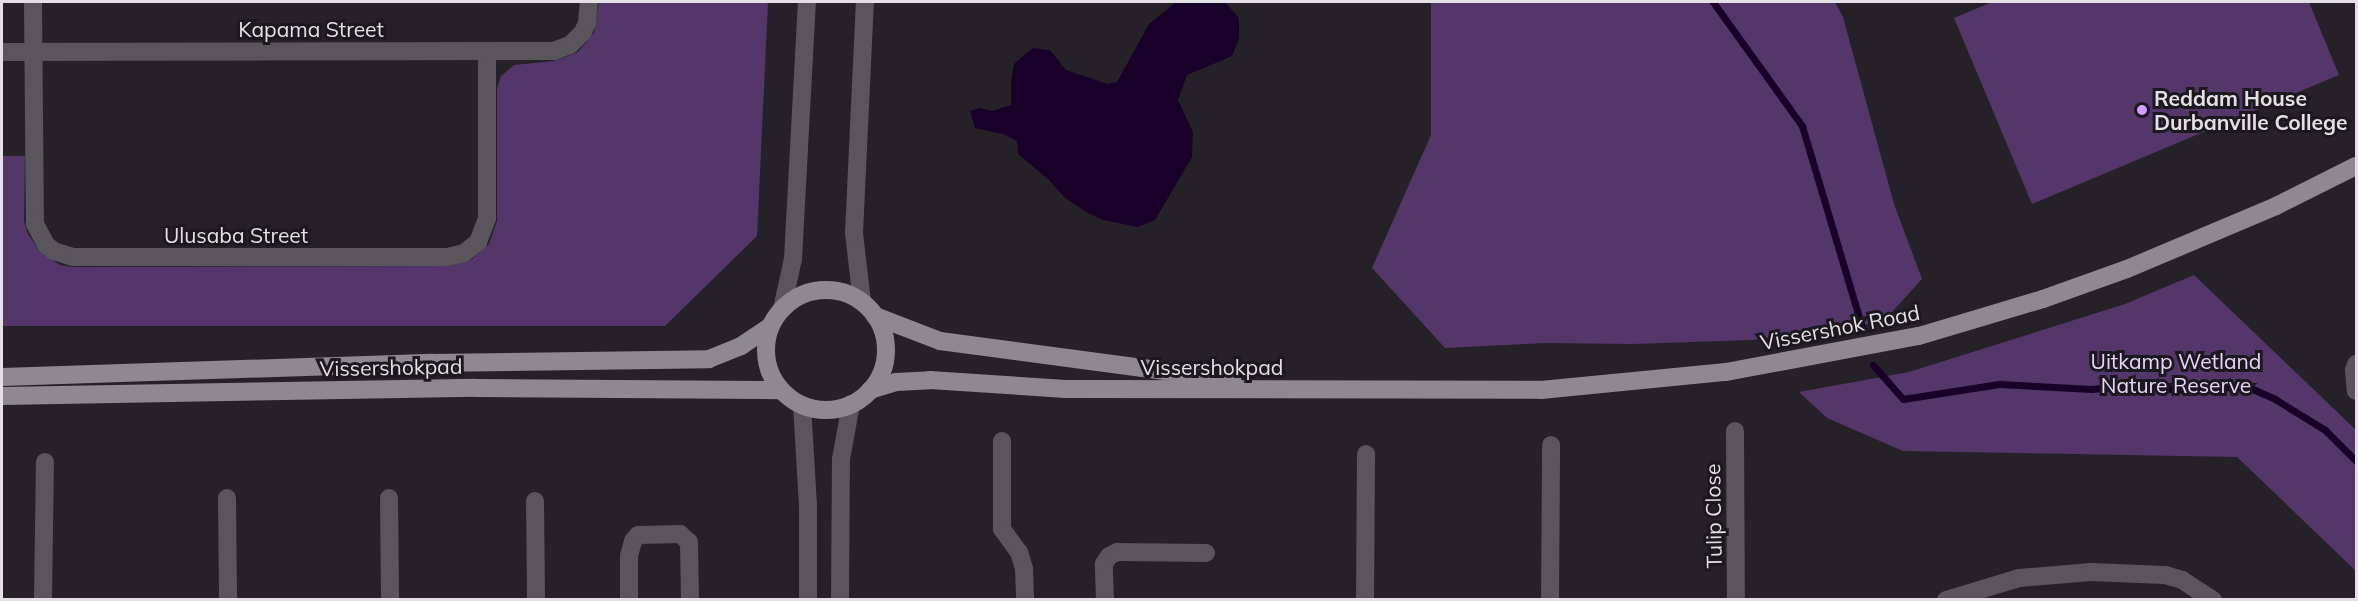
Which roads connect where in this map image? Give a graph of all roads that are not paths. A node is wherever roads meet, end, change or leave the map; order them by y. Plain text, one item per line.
1 (33, 2) edge
2 (589, 2) edge
3 (807, 2) edge
4 (865, 2) edge
5 (488, 51) junction
6 (2, 52) edge
7 (33, 52) junction
8 (2356, 166) edge
9 (861, 302) junction
10 (782, 309) junction
11 (875, 316) junction
12 (769, 327) junction
13 (2356, 364) edge
14 (2, 377) edge
15 (1301, 389) junction
16 (780, 390) junction
17 (870, 390) junction
18 (2356, 391) edge
19 (2, 396) edge
20 (850, 404) junction
21 (802, 405) junction
22 (1735, 431) dead end
23 (1002, 441) dead end
24 (1551, 445) dead end
25 (1366, 454) dead end
26 (45, 462) dead end
27 (227, 498) dead end
28 (389, 498) dead end
29 (535, 501) dead end
30 (1206, 553) dead end
31 (43, 600) edge
32 (228, 600) edge
33 (390, 600) edge
34 (536, 600) edge
35 (629, 600) edge
36 (690, 600) edge
37 (808, 600) edge
38 (840, 600) edge
39 (1025, 600) edge
40 (1105, 600) edge
41 (1365, 600) edge
42 (1550, 600) edge
43 (1736, 600) edge
44 (1946, 600) edge
45 (2213, 600) edge

1 - 7 street, Ulusaba Street
2 - 5 street, Kapama Street
3 - 10 street
4 - 9 street
5 - 7 street, Kapama Street
5 - 7 street, Ulusaba Street
6 - 7 street, Kapama Street
8 - 15 main road, Vissershok Road
9 - 10 main road
9 - 11 main road
10 - 12 main road
11 - 15 main road, Vissershokpad
11 - 17 main road
12 - 14 main road, Vissershokpad
12 - 16 main road
13 - 18 street
15 - 17 main road, Vissershokpad
16 - 19 main road, Vissershokpad
16 - 21 main road
17 - 20 main road
20 - 21 main road
20 - 38 street
21 - 37 street
22 - 43 street, Tulip Close
23 - 39 street
24 - 42 street
25 - 41 street
26 - 31 street
27 - 32 street
28 - 33 street
29 - 34 street
30 - 40 street
35 - 36 street
44 - 45 street

